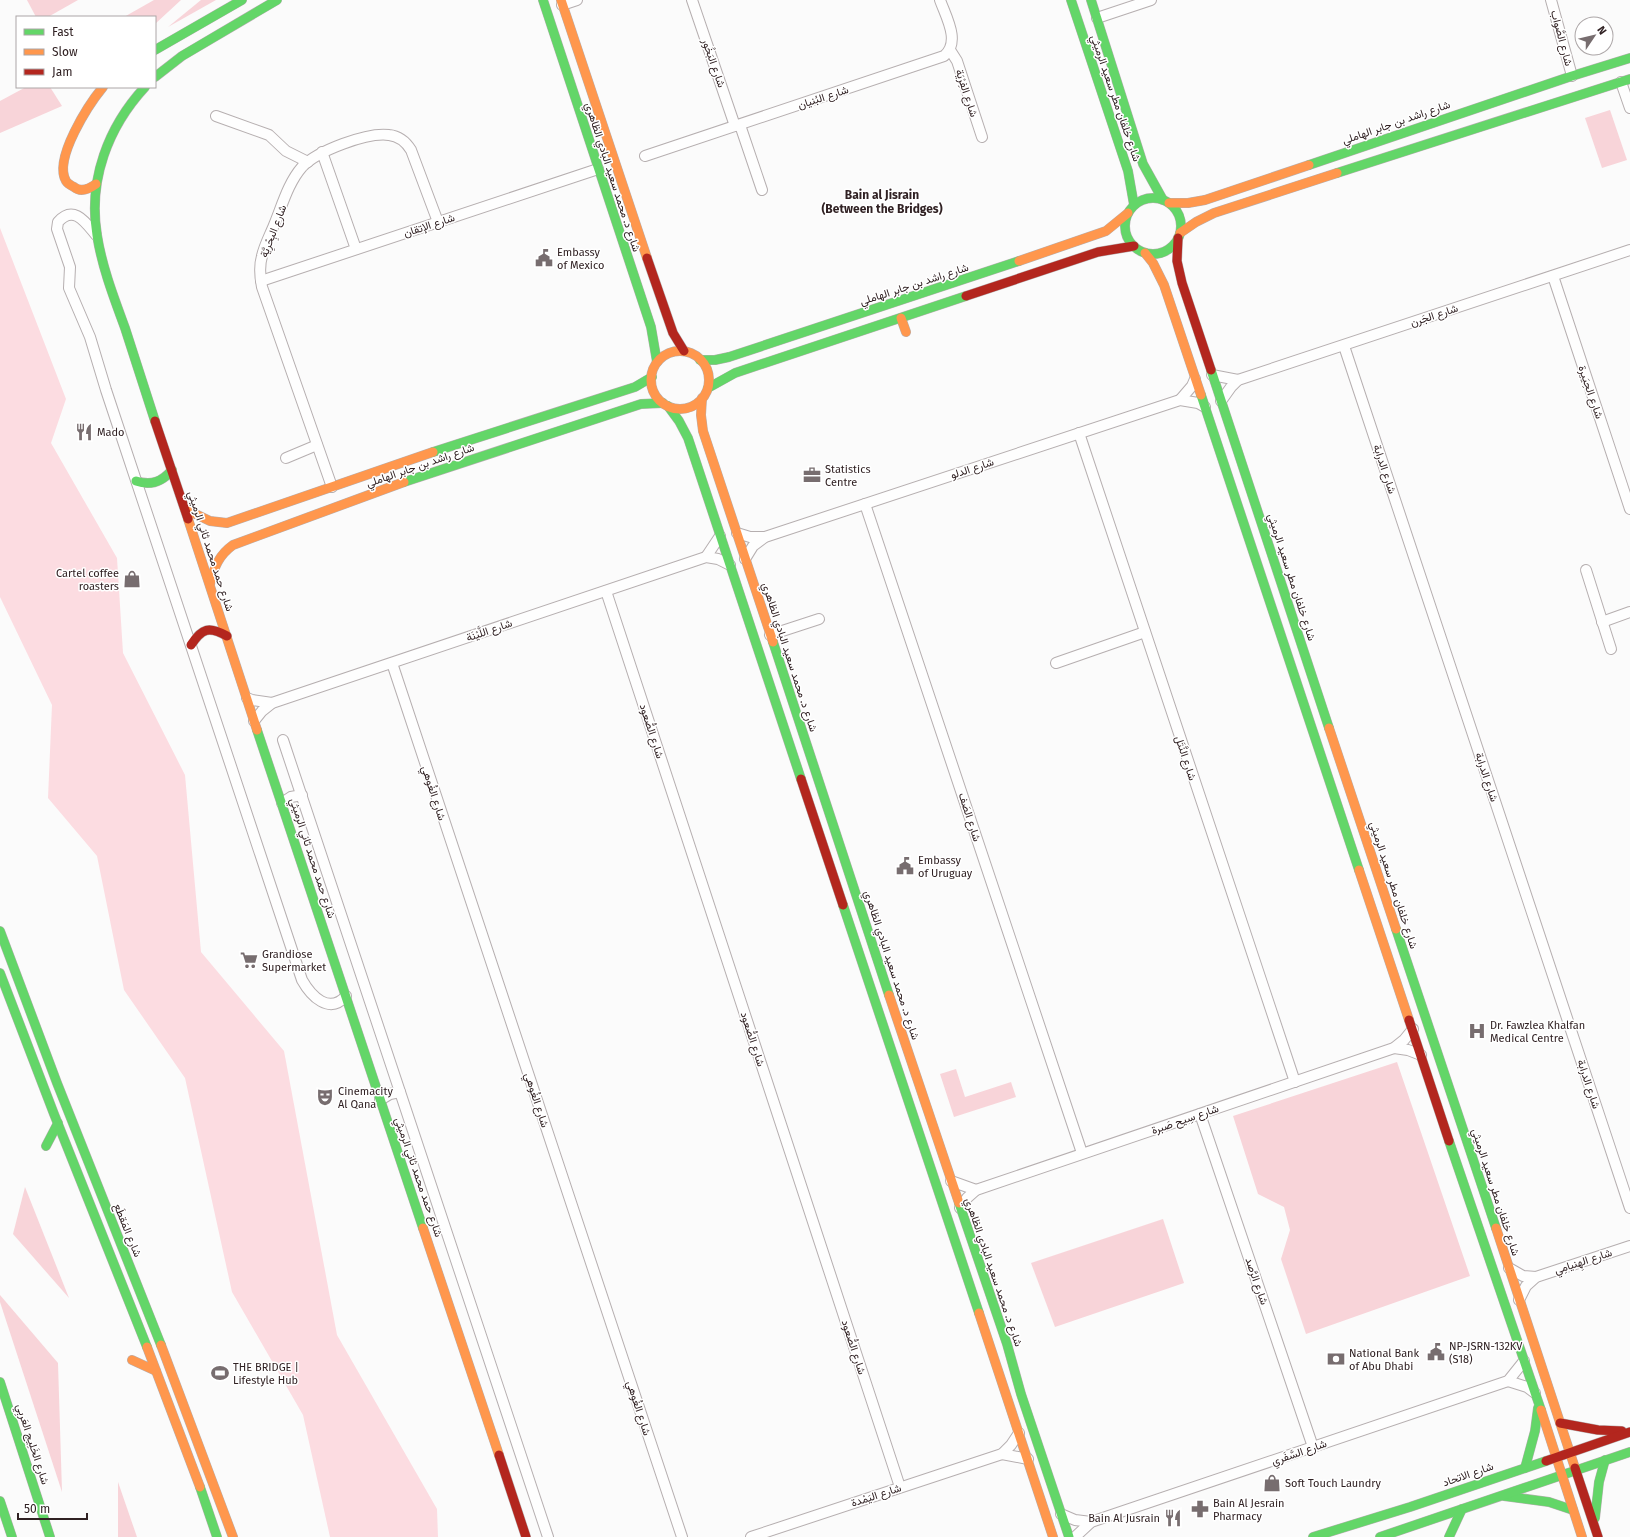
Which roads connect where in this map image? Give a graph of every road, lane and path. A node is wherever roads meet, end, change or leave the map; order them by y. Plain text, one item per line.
1 (242, 0) edge
2 (277, 0) edge
3 (542, 0) edge
4 (577, 0) edge
5 (692, 0) edge
6 (940, 0) edge
7 (1071, 0) edge
8 (1091, 0) edge
9 (1151, 0) edge
10 (1551, 0) edge
11 (562, 2) edge
12 (1097, 18) junction
13 (156, 49) edge
14 (950, 50) junction
15 (1630, 58) edge
16 (156, 76) edge
17 (1572, 76) junction
18 (1630, 76) edge
19 (1626, 80) edge
20 (102, 88) edge
21 (144, 88) edge
22 (1630, 108) edge
23 (216, 116) dead end
24 (738, 126) junction
25 (982, 137) dead end
26 (322, 152) junction
27 (645, 156) dead end
28 (308, 162) junction
29 (598, 169) junction
30 (96, 184) junction
31 (762, 190) dead end
32 (1166, 202) junction
33 (1131, 209) junction
34 (438, 222) junction
35 (1179, 235) junction
36 (98, 237) junction
37 (1134, 246) junction
38 (356, 249) junction
39 (1630, 250) edge
40 (1145, 253) junction
41 (1553, 276) junction
42 (261, 281) junction
43 (901, 318) junction
44 (906, 332) dead end
45 (1344, 346) junction
46 (684, 351) junction
47 (700, 360) junction
48 (657, 362) junction
49 (1212, 375) junction
50 (652, 377) junction
51 (1195, 379) junction
52 (1238, 380) junction
53 (708, 388) junction
54 (702, 398) junction
55 (1180, 400) junction
56 (1221, 401) junction
57 (665, 404) junction
58 (1204, 407) junction
59 (1079, 433) junction
60 (317, 445) junction
61 (286, 458) dead end
62 (172, 470) junction
63 (1247, 480) junction
64 (136, 482) junction
65 (1231, 485) junction
66 (332, 487) junction
67 (865, 504) junction
68 (184, 509) junction
69 (1630, 509) edge
70 (737, 533) junction
71 (720, 536) junction
72 (765, 537) junction
73 (706, 557) junction
74 (745, 559) junction
75 (730, 565) junction
76 (1586, 570) dead end
77 (210, 584) junction
78 (606, 591) junction
79 (1630, 612) edge
80 (819, 619) dead end
81 (1602, 622) junction
82 (1145, 632) junction
83 (770, 635) junction
84 (226, 636) junction
85 (191, 645) junction
86 (1611, 649) dead end
87 (779, 660) junction
88 (1056, 663) dead end
89 (392, 664) junction
90 (763, 665) junction
91 (247, 698) junction
92 (272, 703) junction
93 (254, 721) junction
94 (283, 740) dead end
95 (300, 791) junction
96 (278, 793) junction
97 (282, 803) junction
98 (0, 931) edge
99 (0, 973) edge
100 (346, 996) junction
101 (1413, 1029) junction
102 (1394, 1048) junction
103 (1421, 1054) junction
104 (1295, 1082) junction
105 (399, 1088) junction
106 (377, 1090) junction
107 (380, 1100) junction
108 (68, 1112) junction
109 (1200, 1114) junction
110 (57, 1120) junction
111 (46, 1146) dead end
112 (1082, 1153) junction
113 (951, 1181) junction
114 (976, 1190) junction
115 (960, 1208) junction
116 (1630, 1208) edge
117 (1496, 1228) junction
118 (1480, 1233) junction
119 (1630, 1246) edge
120 (1509, 1268) junction
121 (1536, 1277) junction
122 (1519, 1300) junction
123 (132, 1360) dead end
124 (1524, 1360) junction
125 (156, 1370) junction
126 (1508, 1381) junction
127 (0, 1382) edge
128 (1021, 1394) junction
129 (1008, 1397) junction
130 (1537, 1397) junction
131 (1560, 1423) junction
132 (1630, 1431) edge
133 (1019, 1433) junction
134 (1313, 1447) junction
135 (1630, 1452) edge
136 (1570, 1453) junction
137 (1002, 1454) junction
138 (1557, 1457) junction
139 (1028, 1459) junction
140 (1605, 1460) junction
141 (1525, 1468) junction
142 (1576, 1470) junction
143 (1562, 1475) junction
144 (900, 1487) junction
145 (1500, 1496) junction
146 (0, 1501) edge
147 (1462, 1509) junction
148 (1573, 1510) junction
149 (1062, 1514) junction
150 (1091, 1522) junction
151 (1597, 1533) edge
152 (12, 1537) edge
153 (50, 1537) edge
154 (217, 1537) edge
155 (233, 1537) edge
156 (526, 1537) edge
157 (548, 1537) edge
158 (682, 1537) edge
159 (750, 1537) edge
160 (1053, 1537) edge
161 (1069, 1537) edge
162 (1075, 1537) edge
163 (1313, 1537) edge
164 (1380, 1537) edge
165 (1449, 1537) edge
166 (1582, 1537) edge

1 - 13 main road
2 - 16 main road
3 - 29 main road, شارع د. محمد سعيد البادي الظاهري
4 - 11 street
5 - 24 street, شارع البَخُور
6 - 14 street
7 - 33 main road, شارع خلفان مطر سعيد الرميثي
8 - 12 main road, شارع خلفان مطر سعيد الرميثي
9 - 12 street
10 - 17 street, شارع الصَّواب
11 - 46 main road, شارع د. محمد سعيد البادي الظاهري
12 - 32 main road, شارع خلفان مطر سعيد الرميثي
14 - 24 street, شارع البُنيان
14 - 25 street, شارع الفِرْيَة
15 - 17 main road, شارع راشد بن جابر الهاملي
17 - 32 main road, شارع راشد بن جابر الهاملي
18 - 19 main road
19 - 22 street
19 - 35 main road
20 - 30 main road
21 - 30 main road, شارع حمد محمد ثاني الرميثي
23 - 28 street
24 - 27 street, شارع البُنيان
24 - 31 street, شارع البَخُور
26 - 28 street, شارع البِحْرِيَّة
26 - 34 street, شارع البِحْرِيَّة
26 - 38 street
28 - 42 street, شارع البِحْرِيَّة
29 - 34 street, شارع الإتقان
29 - 48 main road, شارع د. محمد سعيد البادي الظاهري
30 - 36 main road, شارع حمد محمد ثاني الرميثي
32 - 33 main road
32 - 35 main road
33 - 37 main road
33 - 47 main road, شارع راشد بن جابر الهاملي
34 - 38 street, شارع الإتقان
35 - 40 main road
35 - 49 main road, شارع خلفان مطر سعيد الرميثي
36 - 62 main road, شارع حمد محمد ثاني الرميثي
36 - 64 street
37 - 40 main road
37 - 43 main road
38 - 42 street, شارع الإتقان
39 - 41 street, شارع الجَرن
40 - 51 main road
41 - 45 street, شارع الجَرن
41 - 69 street, شارع الحِيَيرة
42 - 60 street, شارع البِحْرِيَّة
43 - 44 main road
43 - 53 main road
45 - 52 street, شارع الجَرن
45 - 116 street, شارع الدرابة
46 - 47 main road
46 - 48 main road
47 - 53 main road
48 - 50 main road
49 - 52 street, شارع الجَرن
49 - 56 main road, شارع خلفان مطر سعيد الرميثي
50 - 57 main road
50 - 66 main road, شارع راشد بن جابر الهاملي
51 - 55 street
51 - 58 main road
52 - 56 street
53 - 54 main road
54 - 57 main road
54 - 70 main road, شارع د. محمد سعيد البادي الظاهري
55 - 58 street, شارع الدلو
55 - 59 street, شارع الدلو
56 - 63 main road, شارع خلفان مطر سعيد الرميثي
57 - 71 main road
57 - 77 main road, شارع راشد بن جابر الهاملي
58 - 65 main road
59 - 67 street, شارع الدلو
59 - 82 street, شارع النَّتَل
60 - 61 street
60 - 66 street, شارع البِحْرِيَّة
62 - 64 main road
62 - 68 main road, شارع حمد محمد ثاني الرميثي
63 - 65 main road
63 - 117 main road, شارع خلفان مطر سعيد الرميثي
64 - 85 street
65 - 101 main road
66 - 68 main road, شارع راشد بن جابر الهاملي
67 - 72 street, شارع الدلو
67 - 112 street, شارع الصَف
68 - 77 main road, شارع حمد محمد ثاني الرميثي
70 - 72 street, شارع الدلو
70 - 74 main road, شارع د. محمد سعيد البادي الظاهري
71 - 73 street
71 - 75 main road
72 - 74 street, شارع الدلو
73 - 75 street
73 - 78 street, شارع اللَّيْنَة
74 - 83 main road, شارع د. محمد سعيد البادي الظاهري
75 - 90 main road
76 - 81 street
77 - 84 main road, شارع حمد محمد ثاني الرميثي
78 - 89 street, شارع اللَّيْنَة
78 - 144 street, شارع الصُّعود
79 - 81 street
80 - 83 street
81 - 86 street
82 - 88 street
82 - 104 street, شارع النَّتَل
83 - 87 main road, شارع د. محمد سعيد البادي الظاهري
84 - 85 main road
84 - 91 main road, شارع حمد محمد ثاني الرميثي
85 - 100 street
87 - 90 main road
87 - 113 main road, شارع د. محمد سعيد البادي الظاهري
89 - 92 street, شارع اللَّيْنَة
89 - 158 street, شارع الغُوهي
90 - 129 main road
91 - 92 street, شارع اللَّيْنَة
91 - 93 main road, شارع حمد محمد ثاني الرميثي
92 - 93 street, شارع اللَّيْنَة
93 - 96 main road, شارع حمد محمد ثاني الرميثي
94 - 95 street
95 - 96 street
95 - 97 street
95 - 105 street
96 - 97 main road, شارع حمد محمد ثاني الرميثي
97 - 100 main road, شارع حمد محمد ثاني الرميثي
98 - 108 main road, شارع المَقطَع
99 - 110 main road
100 - 106 main road, شارع حمد محمد ثاني الرميثي
101 - 102 street, شارع سِيح صَبرة
101 - 103 main road
102 - 103 street, شارع سِيح صَبرة
102 - 104 street, شارع سِيح صَبرة
103 - 118 main road
104 - 109 street, شارع سِيح صَبرة
105 - 106 street
105 - 107 street
105 - 157 street
106 - 107 main road, شارع حمد محمد ثاني الرميثي
107 - 156 main road, شارع حمد محمد ثاني الرميثي
108 - 110 main road
108 - 155 main road, شارع المَقطَع
109 - 112 street, شارع سِيح صَبرة
109 - 134 street, شارع الرَّصد
110 - 111 main road
110 - 125 main road
112 - 114 street, شارع سِيح صَبرة
113 - 114 street
113 - 115 main road, شارع د. محمد سعيد البادي الظاهري
114 - 115 street, شارع سِيح صَبرة
115 - 128 main road, شارع د. محمد سعيد البادي الظاهري
117 - 118 main road
117 - 120 main road, شارع خلفان مطر سعيد الرميثي
118 - 124 main road
119 - 121 street, شارع الهِنيامِي
120 - 121 street
120 - 122 main road, شارع خلفان مطر سعيد الرميثي
121 - 122 street
122 - 131 main road, شارع خلفان مطر سعيد الرميثي
123 - 125 main road
124 - 126 street
124 - 130 main road
125 - 154 main road
126 - 130 street
126 - 134 street, شارع السَّفَري
127 - 153 main road, شارع الخَلِيج العَربِي
128 - 129 main road
128 - 149 main road, شارع د. محمد سعيد البادي الظاهري
129 - 133 main road
130 - 138 main road
130 - 141 main road
131 - 132 main road
131 - 136 main road, شارع خلفان مطر سعيد الرميثي
132 - 136 main road, شارع الاتحاد
133 - 137 street
133 - 139 main road
134 - 150 street, شارع السَّفَري
135 - 140 main road
136 - 138 main road, شارع الاتحاد
136 - 142 main road, شارع خلفان مطر سعيد الرميثي
137 - 139 street, شارع اليَمْدة
137 - 144 street, شارع اليَمْدة
138 - 141 main road, شارع الاتحاد
138 - 143 main road
139 - 160 main road
140 - 142 main road
140 - 151 main road
141 - 163 main road, شارع الاتحاد
142 - 143 main road
142 - 151 main road, شارع خلفان مطر سعيد الرميثي
143 - 145 main road
143 - 148 main road
144 - 159 street, شارع اليَمْدة
145 - 147 main road
145 - 148 main road
146 - 152 main road
147 - 164 main road
147 - 165 main road
148 - 166 main road
149 - 150 street, شارع السَّفَري
149 - 161 main road, شارع د. محمد سعيد البادي الظاهري
150 - 162 street, شارع السَّفَري

